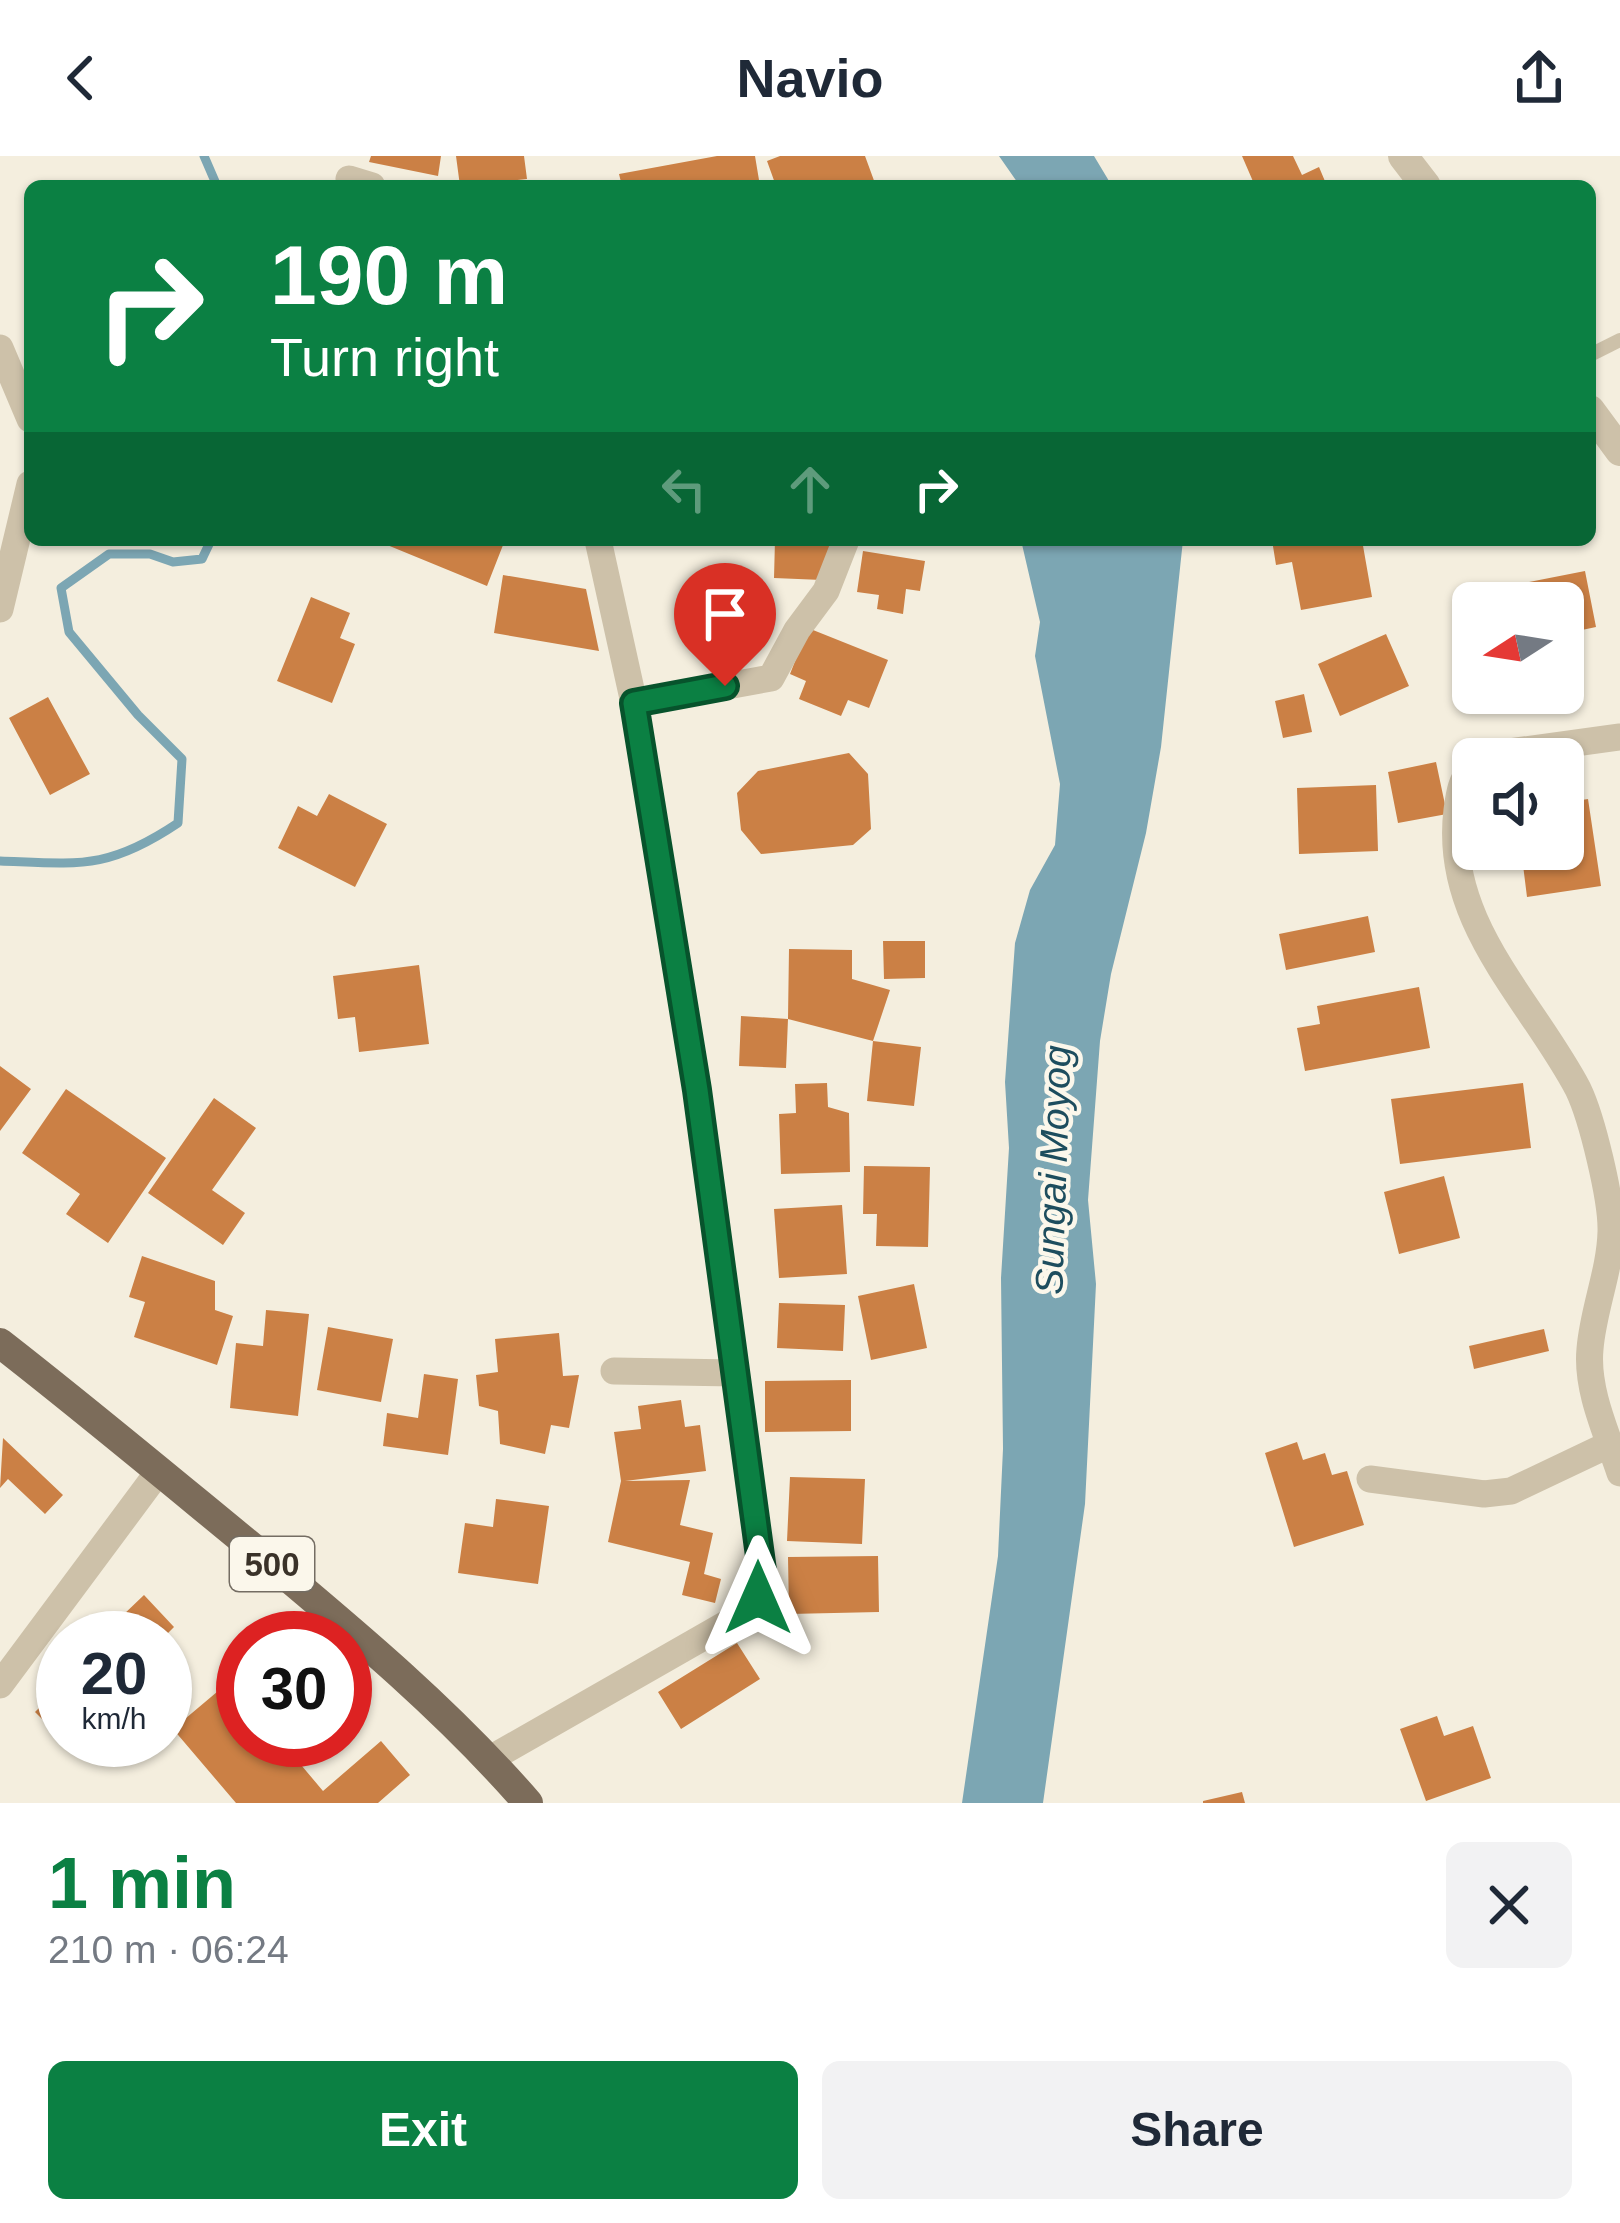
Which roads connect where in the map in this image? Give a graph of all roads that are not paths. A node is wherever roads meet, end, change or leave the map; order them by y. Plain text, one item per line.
1 (1403, 156) edge
2 (1421, 180) edge
3 (0, 348) edge
4 (24, 405) edge
5 (1596, 418) edge
6 (1620, 451) edge
7 (24, 509) edge
8 (599, 546) edge
9 (844, 546) edge
10 (0, 609) edge
11 (634, 703) junction
12 (1620, 737) edge
13 (1584, 742) edge
14 (1461, 870) edge
15 (0, 1343) edge
16 (614, 1371) dead end
17 (735, 1373) junction
18 (1610, 1444) junction
19 (159, 1471) junction
20 (1620, 1473) edge
21 (1370, 1479) dead end
22 (0, 1685) edge
23 (490, 1759) junction
24 (528, 1803) edge

1 - 2 street
3 - 4 street
5 - 6 street
7 - 10 street
8 - 11 street
9 - 11 street
11 - 17 street
12 - 13 street
14 - 18 street
15 - 19 main road, 500
16 - 17 street
17 - 23 street
18 - 20 street
18 - 21 street
19 - 22 street
19 - 23 main road, 500
23 - 24 main road, 500

